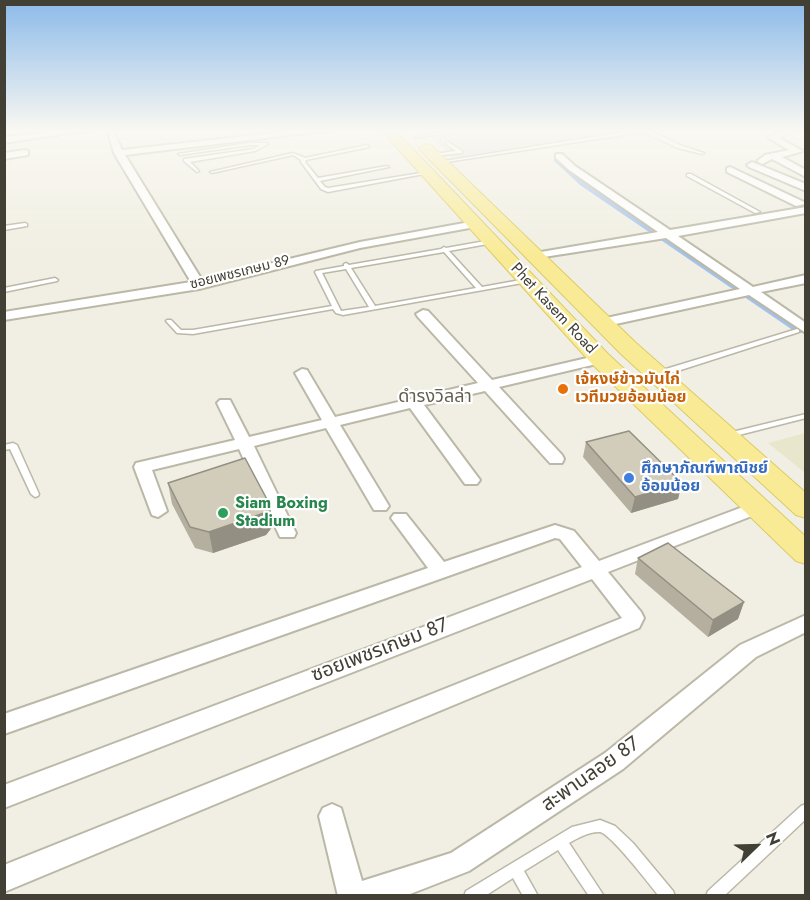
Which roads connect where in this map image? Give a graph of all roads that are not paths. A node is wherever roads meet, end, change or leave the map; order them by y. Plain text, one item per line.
1 (131, 172) edge
2 (311, 172) edge
3 (360, 172) edge
4 (394, 172) edge
5 (445, 172) edge
6 (451, 172) edge
7 (578, 172) edge
8 (734, 172) edge
9 (775, 172) edge
10 (689, 176) dead end
11 (317, 180) junction
12 (806, 188) edge
13 (804, 206) edge
14 (757, 212) junction
15 (726, 217) dead end
16 (475, 224) junction
17 (25, 225) dead end
18 (4, 228) edge
19 (664, 234) junction
20 (491, 242) junction
21 (444, 249) junction
22 (535, 257) junction
23 (346, 265) junction
24 (806, 279) edge
25 (55, 280) dead end
26 (526, 281) junction
27 (199, 285) junction
28 (480, 289) junction
29 (4, 290) edge
30 (746, 292) junction
31 (336, 307) junction
32 (373, 308) junction
33 (423, 314) dead end
34 (4, 316) edge
35 (169, 321) dead end
36 (602, 323) junction
37 (801, 330) edge
38 (600, 359) junction
39 (302, 373) dead end
40 (656, 375) junction
41 (488, 386) junction
42 (685, 401) junction
43 (225, 403) dead end
44 (414, 403) junction
45 (652, 410) junction
46 (806, 416) edge
47 (330, 423) junction
48 (724, 437) junction
49 (244, 443) junction
50 (4, 448) edge
51 (556, 459) dead end
52 (471, 480) dead end
53 (35, 494) dead end
54 (798, 502) edge
55 (380, 506) dead end
56 (756, 508) junction
57 (158, 511) dead end
58 (400, 518) dead end
59 (287, 533) dead end
60 (806, 554) edge
61 (592, 569) junction
62 (441, 572) junction
63 (806, 623) edge
64 (4, 724) edge
65 (4, 797) edge
66 (806, 810) edge
67 (333, 816) dead end
68 (560, 841) junction
69 (515, 869) junction
70 (4, 879) edge
71 (352, 896) edge
72 (357, 896) edge
73 (471, 896) edge
74 (531, 896) edge
75 (597, 896) edge
76 (668, 896) edge
77 (713, 896) edge

1 - 27 street
2 - 11 lane
3 - 11 lane
4 - 11 lane
5 - 16 main road, Phet Kasem Road
6 - 22 main road, Phet Kasem Road
7 - 19 street
8 - 13 street
9 - 12 street
10 - 14 lane
13 - 14 street
13 - 19 street
14 - 15 street
16 - 20 main road, Phet Kasem Road
16 - 27 street, ซอยเพชรเกษม 89
17 - 18 lane
19 - 22 street
19 - 30 street
20 - 21 lane
20 - 26 main road, Phet Kasem Road
21 - 23 lane
21 - 28 lane
22 - 36 main road, Phet Kasem Road
23 - 31 lane
23 - 32 lane
24 - 30 street
25 - 29 lane
26 - 28 lane
26 - 38 main road, Phet Kasem Road
27 - 34 street, ซอยเพชรเกษม 89
28 - 32 lane
30 - 36 street
30 - 37 street
31 - 32 lane
31 - 35 lane
33 - 41 street
36 - 40 main road, Phet Kasem Road
37 - 40 lane
38 - 41 street
38 - 45 main road, Phet Kasem Road
39 - 47 street
40 - 42 main road, Phet Kasem Road
41 - 44 street
41 - 51 street
42 - 45 main road
42 - 48 main road, Phet Kasem Road
43 - 49 street
44 - 47 street
44 - 52 street
45 - 56 main road, Phet Kasem Road
46 - 48 lane
47 - 49 street
47 - 55 street
48 - 54 main road, Phet Kasem Road
49 - 57 street
49 - 59 street
50 - 53 lane
54 - 56 main road
56 - 60 main road, Phet Kasem Road
56 - 61 street, ซอยเพชรเกษม 87
58 - 62 street
61 - 62 street
61 - 65 street, ซอยเพชรเกษม 87
61 - 70 street
62 - 64 street
63 - 72 street, สะพานลอย 87
66 - 77 lane
67 - 71 street
68 - 69 lane
68 - 75 lane
68 - 76 lane
69 - 73 lane
69 - 74 lane

